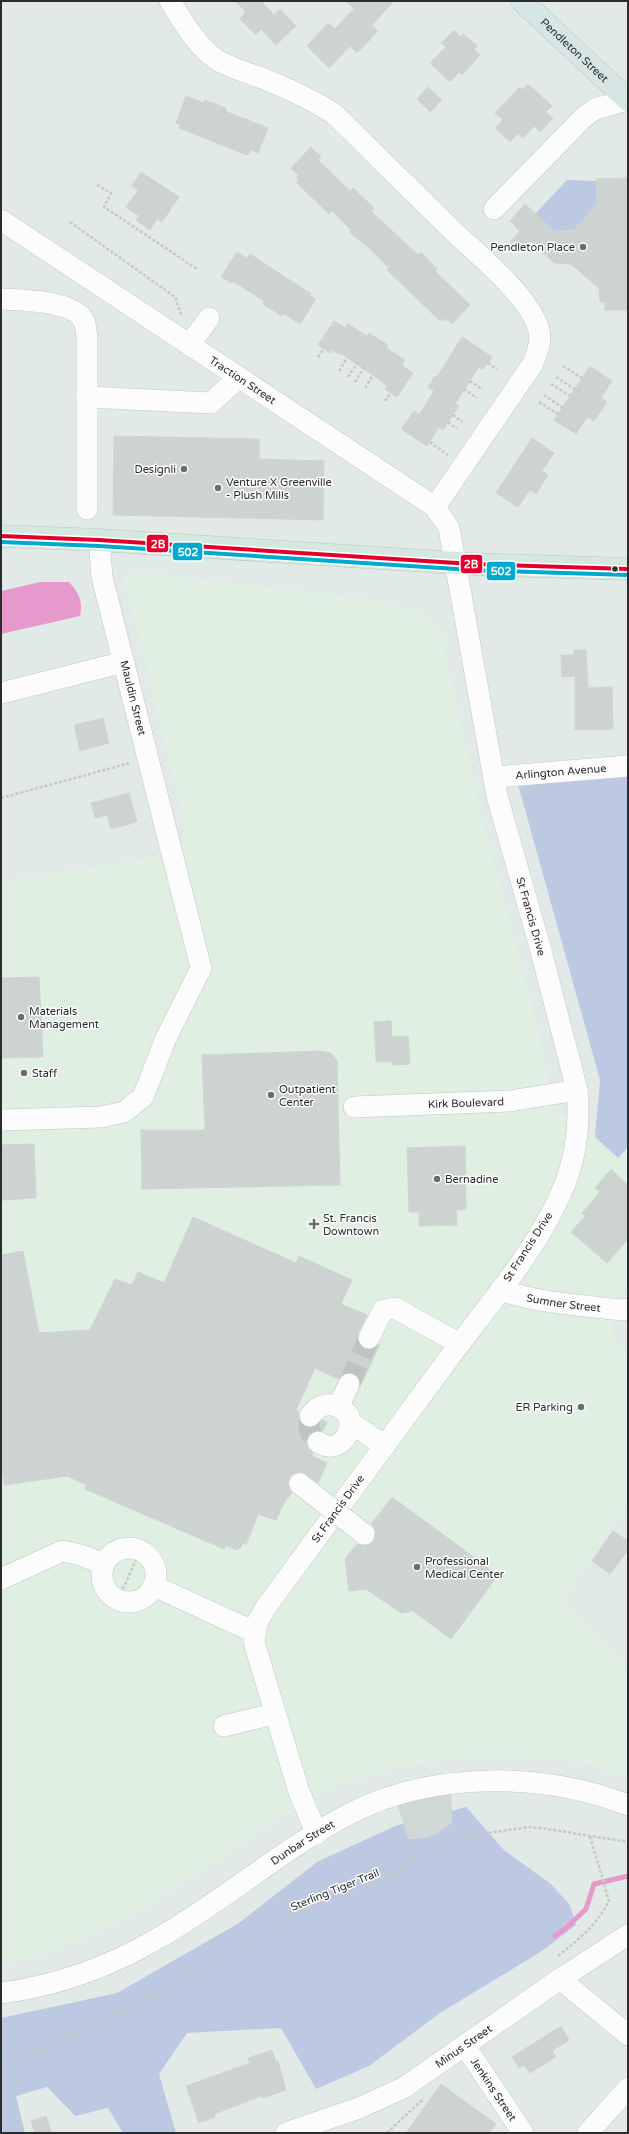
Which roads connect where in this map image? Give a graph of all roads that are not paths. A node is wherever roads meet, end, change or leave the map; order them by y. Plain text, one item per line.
1 (170, 1) edge
2 (526, 2) edge
3 (628, 100) edge
4 (494, 209) dead end
5 (1, 220) edge
6 (1, 299) edge
7 (209, 318) dead end
8 (189, 344) junction
9 (239, 377) junction
10 (87, 397) junction
11 (435, 507) junction
12 (87, 509) dead end
13 (1, 536) edge
14 (99, 540) junction
15 (454, 563) junction
16 (628, 569) edge
17 (124, 662) junction
18 (1, 693) edge
19 (628, 766) edge
20 (494, 777) junction
21 (577, 1090) junction
22 (354, 1107) dead end
23 (1, 1120) edge
24 (500, 1290) junction
25 (628, 1309) edge
26 (369, 1338) tunnel mouth
27 (460, 1344) junction
28 (349, 1384) tunnel mouth
29 (344, 1414) junction
30 (310, 1416) dead end
31 (318, 1442) dead end
32 (385, 1446) junction
33 (300, 1484) dead end
34 (364, 1534) dead end
35 (103, 1564) junction
36 (1, 1579) edge
37 (154, 1586) junction
38 (254, 1632) junction
39 (274, 1714) junction
40 (224, 1726) dead end
41 (628, 1805) edge
42 (317, 1834) junction
43 (628, 1935) edge
44 (556, 1970) junction
45 (1, 1993) edge
46 (628, 2035) edge
47 (465, 2046) junction
48 (628, 2088) edge
49 (292, 2132) edge
50 (523, 2133) edge
51 (588, 2133) edge

1 - 11 street
2 - 3 main road, Pendleton Street
3 - 4 street
5 - 8 street, Traction Street
6 - 10 street
7 - 8 street
8 - 9 street, Traction Street
9 - 10 street
9 - 11 street, Traction Street
10 - 12 street
11 - 15 street, Traction Street
13 - 14 highway
14 - 15 highway
14 - 17 street, Mauldin Street
15 - 16 highway
15 - 20 street, St Francis Drive
17 - 18 street
17 - 23 street, Mauldin Street
19 - 20 street, Arlington Avenue
20 - 21 street, St Francis Drive
21 - 22 street, Kirk Boulevard
21 - 24 street, St Francis Drive
24 - 25 street, Sumner Street
24 - 27 street, St Francis Drive
26 - 27 street
27 - 32 street, St Francis Drive
28 - 29 street
29 - 30 street
29 - 31 street
29 - 32 street
32 - 38 street, St Francis Drive
33 - 34 street, bridge
35 - 36 street
35 - 37 street
35 - 37 street
37 - 38 street
38 - 39 street
39 - 40 street
39 - 42 street
41 - 42 street, Dunbar Street
42 - 45 street, Dunbar Street
43 - 44 street, Minus Street
44 - 46 street
44 - 47 street, Minus Street
47 - 49 street, Minus Street
47 - 50 street, Jenkins Street
48 - 51 street

